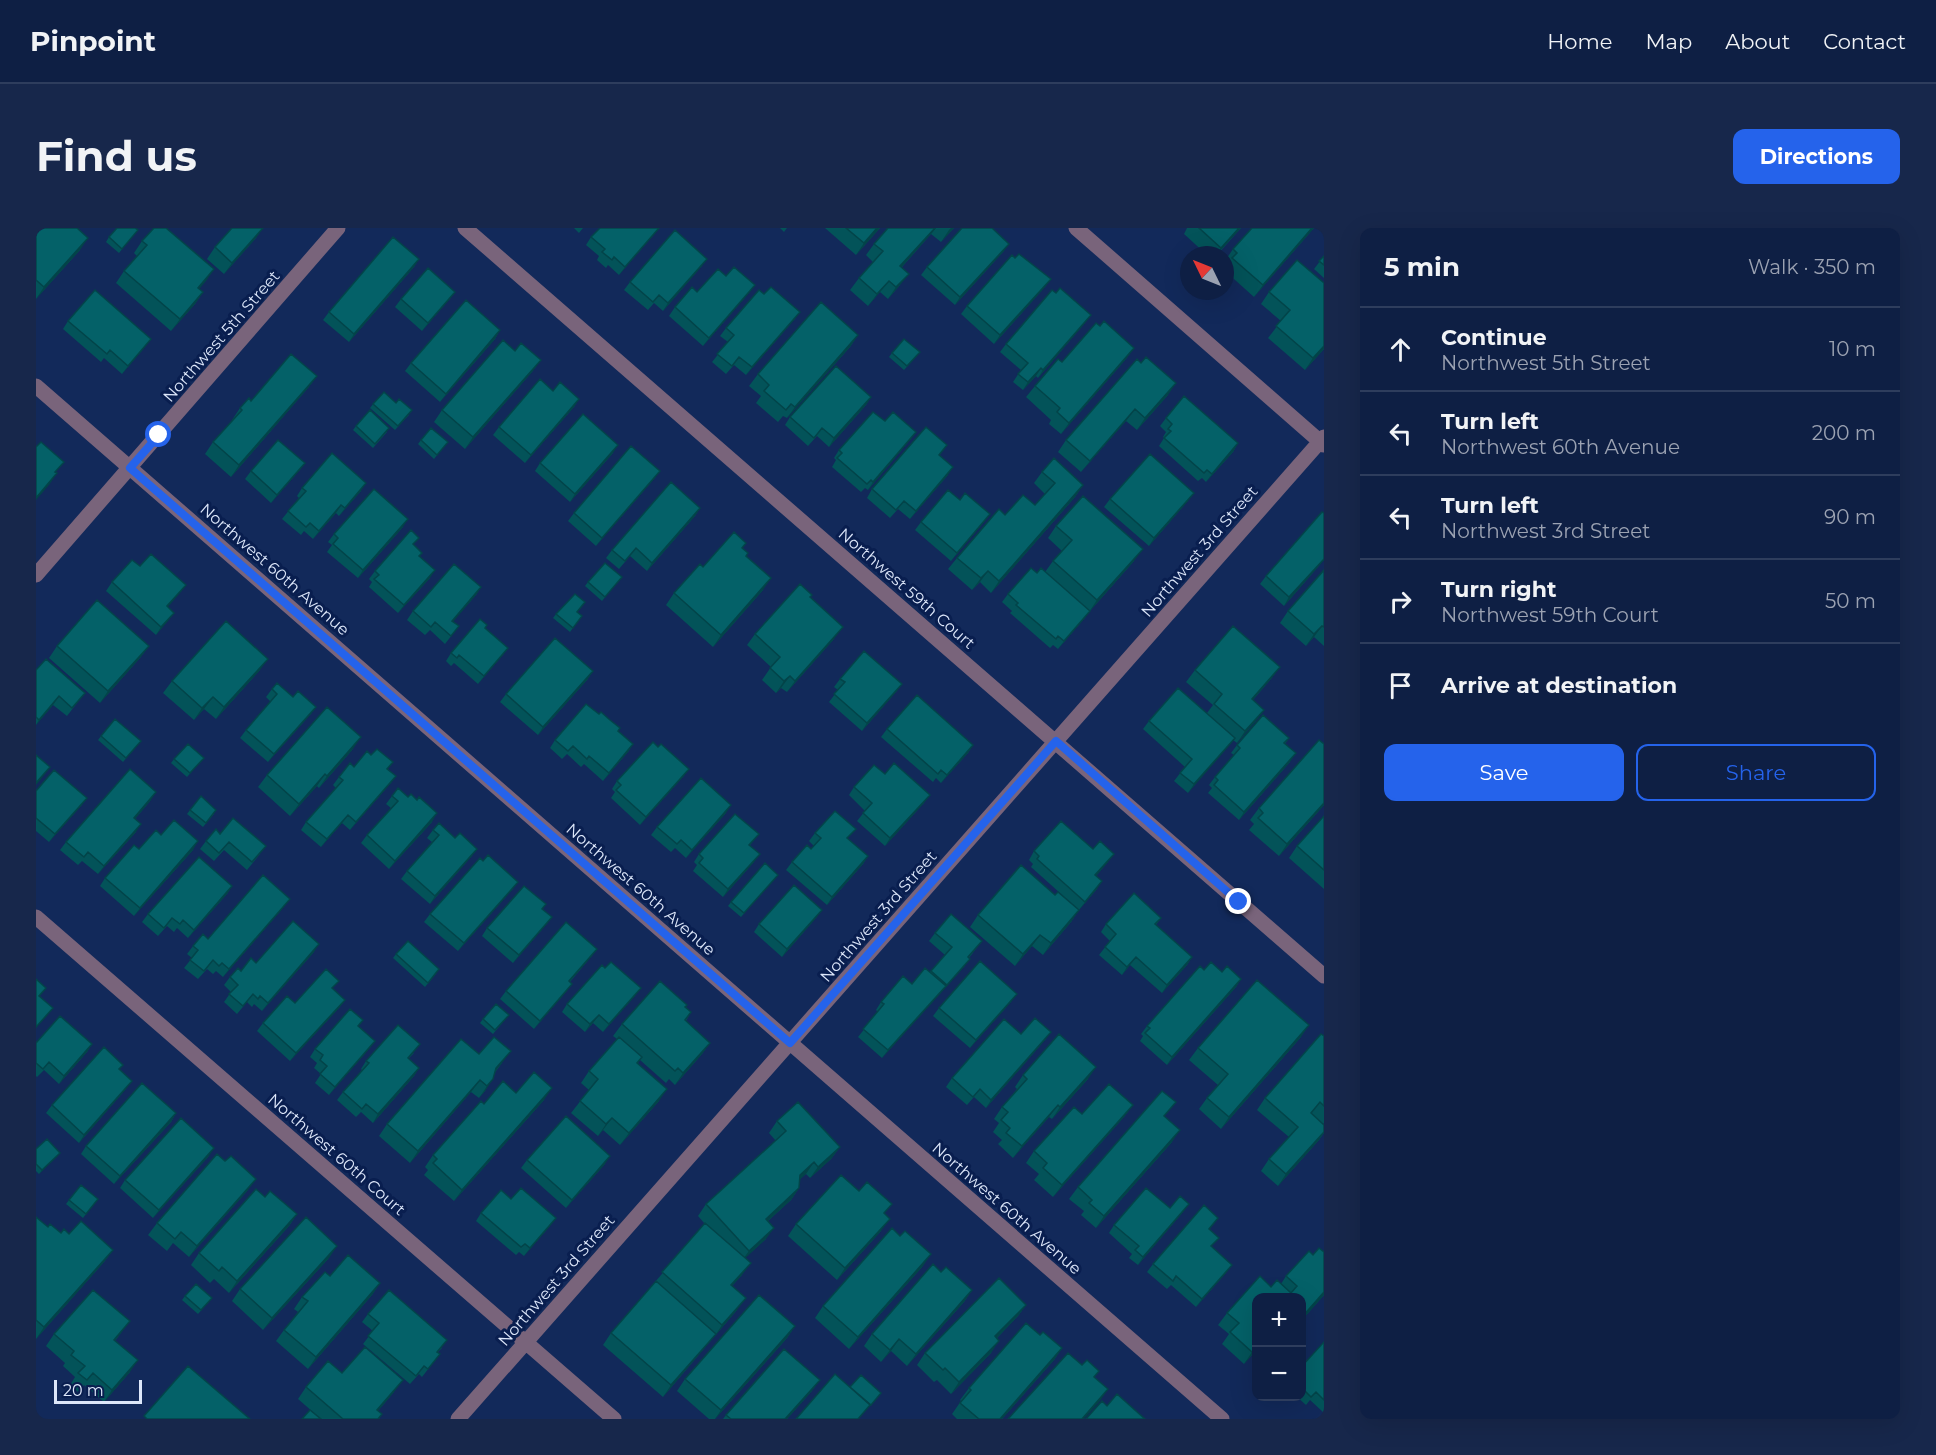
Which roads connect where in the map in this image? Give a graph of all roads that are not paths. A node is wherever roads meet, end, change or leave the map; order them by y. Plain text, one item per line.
1 (338, 228) edge
2 (465, 228) edge
3 (1076, 228) edge
4 (36, 386) edge
5 (1323, 441) edge
6 (130, 468) junction
7 (36, 575) edge
8 (1056, 741) junction
9 (36, 917) edge
10 (1324, 976) edge
11 (790, 1043) junction
12 (525, 1341) junction
13 (458, 1419) edge
14 (614, 1419) edge
15 (1222, 1419) edge

1 - 6 street, Northwest 5th Street
2 - 8 street, Northwest 59th Court
3 - 5 street
4 - 6 street, Northwest 60th Avenue
5 - 8 street, Northwest 3rd Street
6 - 7 street, Northwest 5th Street
6 - 11 street, Northwest 60th Avenue
8 - 10 street, Northwest 59th Court
8 - 11 street, Northwest 3rd Street
9 - 12 street, Northwest 60th Court
11 - 12 street, Northwest 3rd Street
11 - 15 street, Northwest 60th Avenue
12 - 13 street, Northwest 3rd Street
12 - 14 street, Northwest 60th Court

